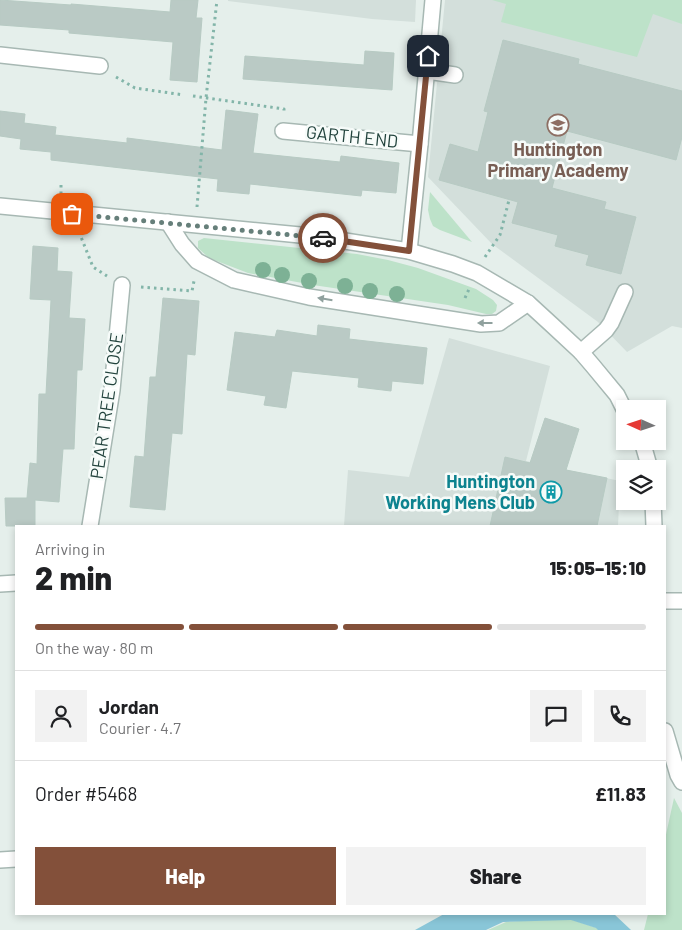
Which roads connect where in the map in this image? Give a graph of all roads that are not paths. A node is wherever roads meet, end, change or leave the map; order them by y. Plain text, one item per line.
1 (433, 0) edge
2 (0, 55) edge
3 (100, 66) road end
4 (427, 71) junction
5 (455, 75) dead end
6 (283, 131) road end
7 (420, 144) junction
8 (0, 206) edge
9 (168, 222) junction
10 (409, 251) junction
11 (122, 285) dead end
12 (624, 292) dead end
13 (528, 303) junction
14 (581, 352) junction
15 (619, 400) edge
16 (654, 510) edge
17 (90, 525) edge
18 (654, 525) edge
19 (15, 583) edge
20 (0, 584) edge
21 (666, 601) edge
22 (682, 601) edge
23 (666, 735) edge
24 (682, 782) edge
25 (15, 859) edge
26 (0, 860) edge

1 - 4 street
2 - 3 street
4 - 5 street
4 - 7 street
6 - 7 street, GARTH END
7 - 10 street
8 - 9 street
9 - 10 street
13 -> 9 street
10 - 13 street
11 - 17 street, PEAR TREE CLOSE
12 - 14 street
13 - 14 street
14 - 15 street
16 - 18 street
19 - 20 street
21 - 22 street
23 - 24 street
25 - 26 street

